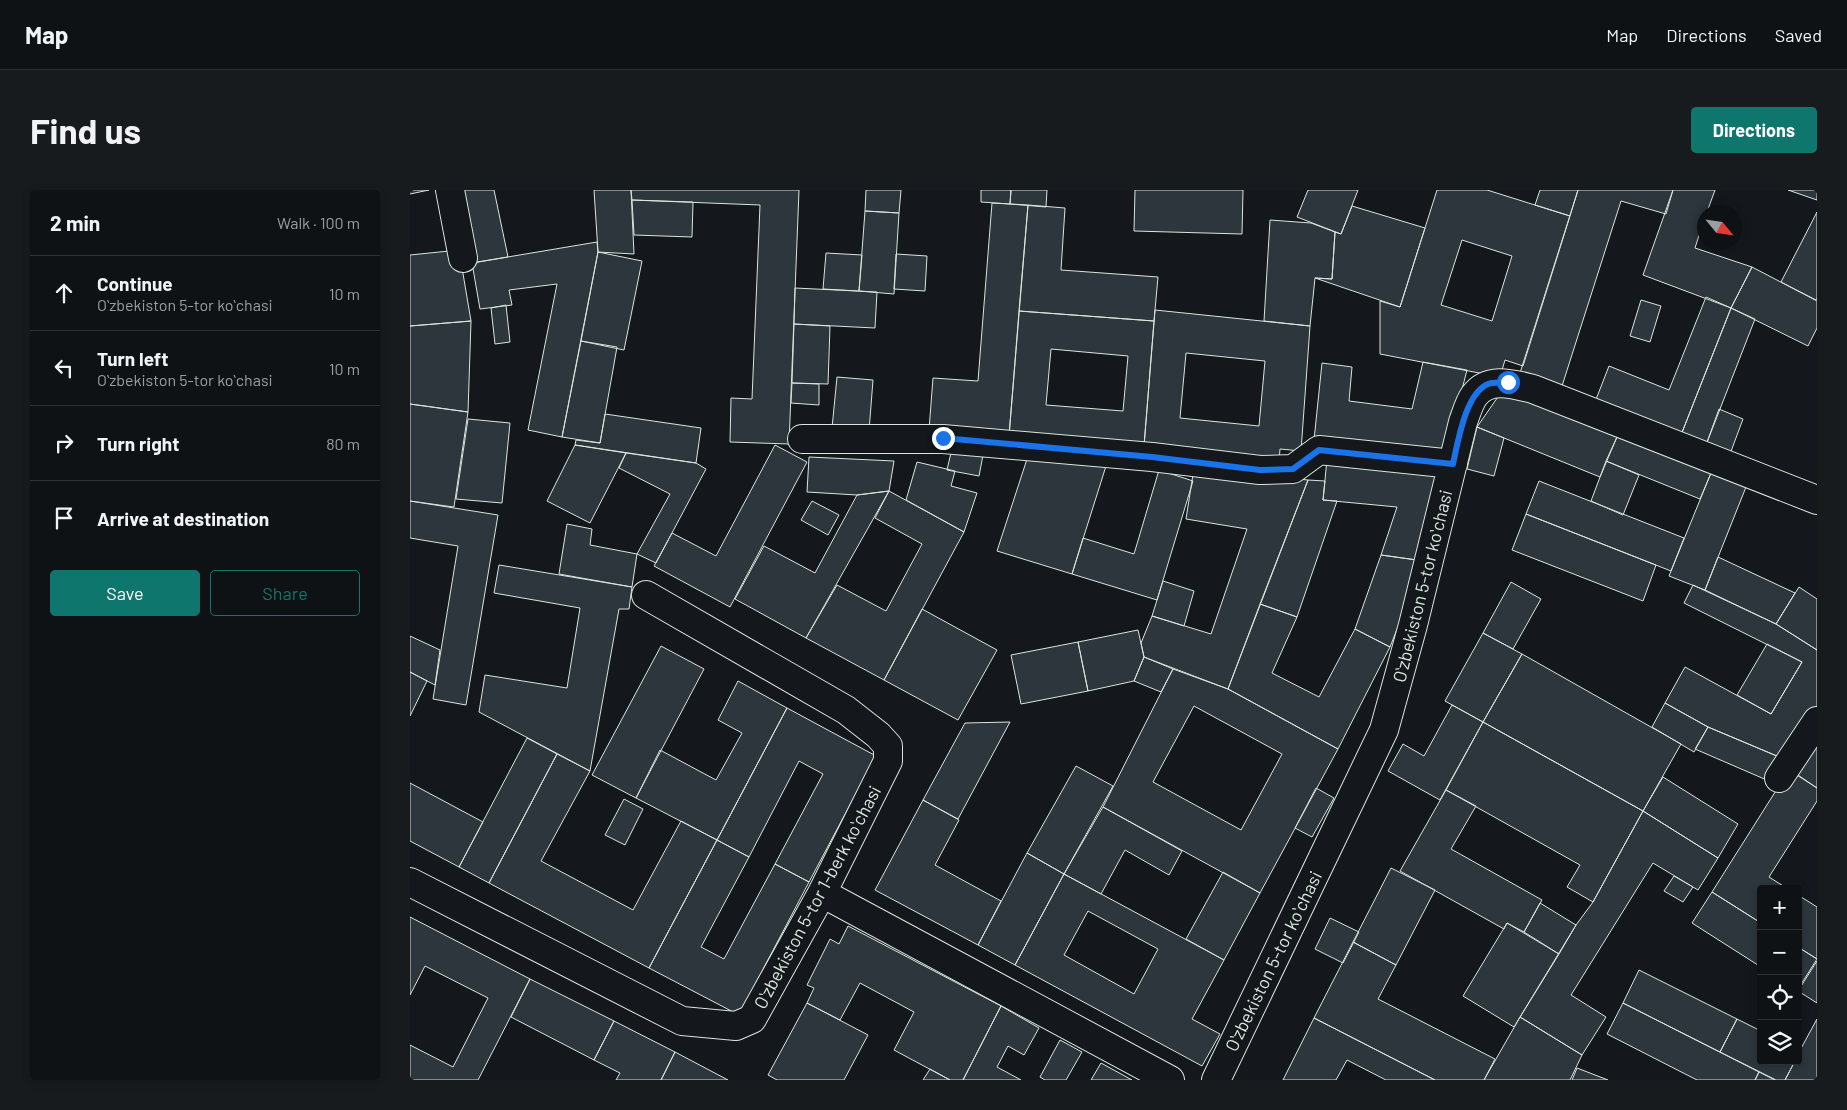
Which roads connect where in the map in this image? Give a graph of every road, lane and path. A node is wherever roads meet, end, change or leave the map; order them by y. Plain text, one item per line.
1 (450, 190) edge
2 (463, 258) dead end
3 (802, 439) dead end
4 (1453, 464) junction
5 (1817, 500) edge
6 (646, 595) dead end
7 (1817, 721) edge
8 (1779, 778) dead end
9 (410, 882) edge
10 (822, 893) junction
11 (1170, 1080) edge
12 (1216, 1080) edge

1 - 2 street
3 - 4 street
4 - 5 street, Oʻzbekiston 5-tor koʻchasi
4 - 12 street, Oʻzbekiston 5-tor koʻchasi
6 - 10 street, Oʻzbekiston 5-tor 1-berk koʻchasi
7 - 8 street
9 - 10 street, Oʻzbekiston 5-tor 1-berk koʻchasi
10 - 11 street

